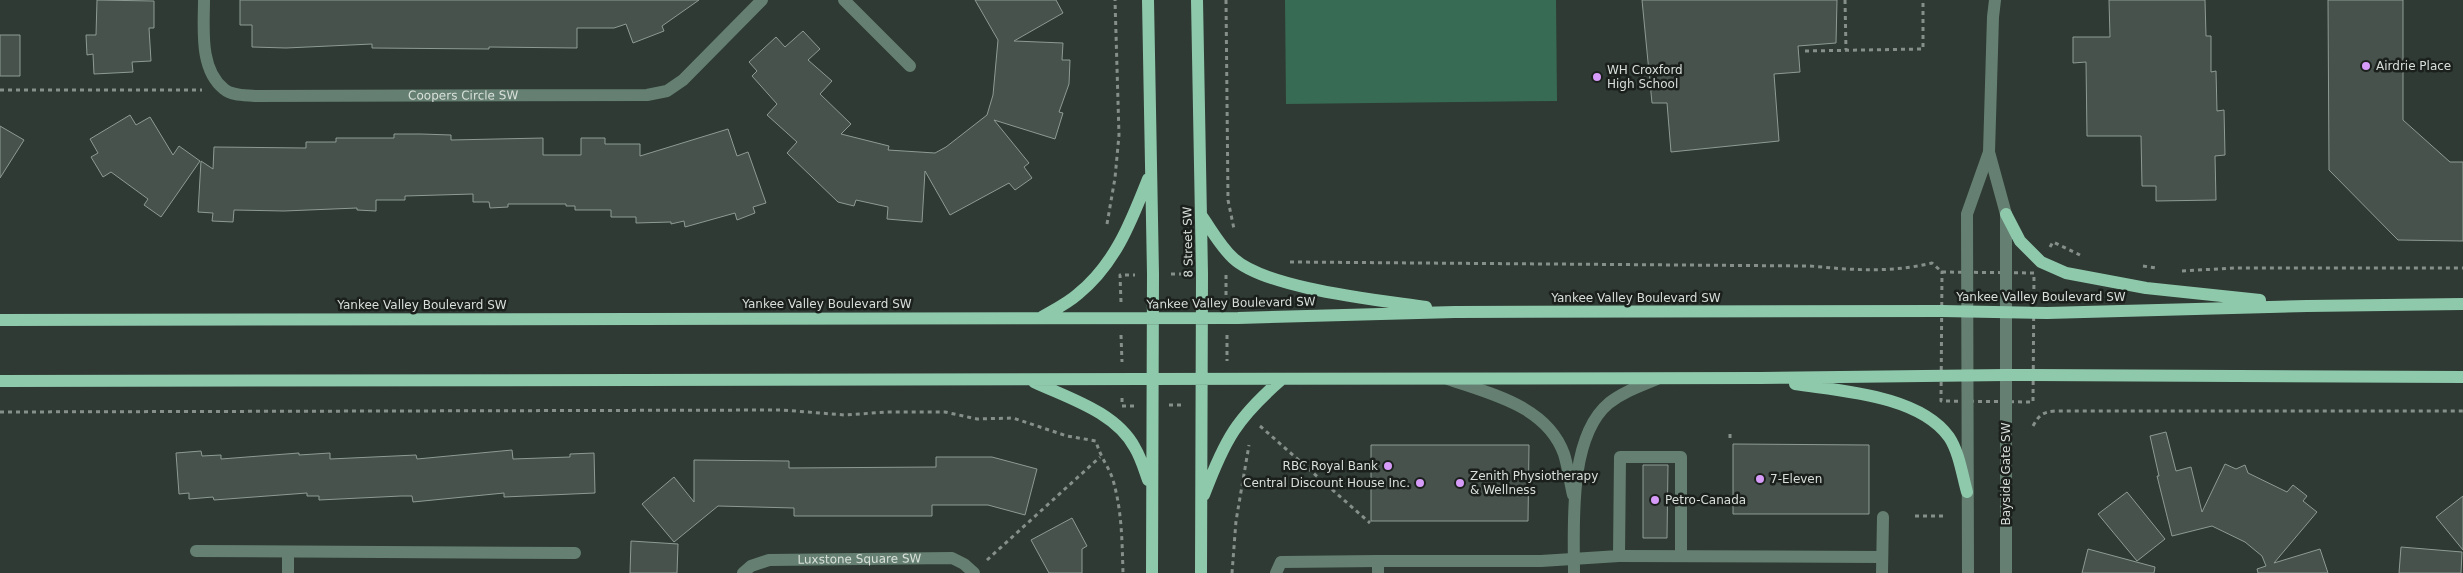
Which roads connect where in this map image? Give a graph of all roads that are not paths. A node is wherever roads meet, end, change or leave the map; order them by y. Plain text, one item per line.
1 (204, 0) edge
2 (762, 0) edge
3 (844, 0) edge
4 (1148, 0) edge
5 (1197, 0) edge
6 (1995, 0) edge
7 (910, 66) dead end
8 (1989, 152) junction
9 (1151, 172) junction
10 (1201, 214) junction
11 (2006, 214) junction
12 (2463, 304) edge
13 (2307, 306) junction
14 (1455, 312) junction
15 (1967, 312) junction
16 (2006, 312) junction
17 (1042, 318) junction
18 (1153, 318) junction
19 (1202, 318) junction
20 (0, 320) edge
21 (2006, 375) junction
22 (1967, 376) junction
23 (2463, 377) edge
24 (1446, 378) junction
25 (1659, 378) junction
26 (1760, 378) junction
27 (1152, 379) junction
28 (1282, 379) junction
29 (1029, 380) junction
30 (1201, 380) junction
31 (0, 381) edge
32 (1151, 485) junction
33 (1967, 492) junction
34 (1574, 502) junction
35 (1201, 505) junction
36 (1883, 516) dead end
37 (196, 551) dead end
38 (288, 552) junction
39 (575, 553) dead end
40 (1619, 556) junction
41 (1681, 556) junction
42 (1882, 557) junction
43 (1574, 558) junction
44 (1278, 567) edge
45 (1378, 567) edge
46 (288, 573) edge
47 (743, 573) edge
48 (974, 573) edge
49 (1152, 573) edge
50 (1201, 573) edge
51 (1574, 573) edge
52 (1882, 573) edge
53 (1968, 573) edge
54 (2006, 573) edge

1 - 2 street, Coopers Circle SW
3 - 7 street
4 - 9 main road
5 - 10 main road, 8 Street SW
6 - 8 street
8 - 11 street, Bayside Gate SW
8 - 15 street
9 - 17 main road
9 - 18 main road
10 - 14 main road
10 - 19 main road, 8 Street SW
11 - 13 main road
11 - 16 street, Bayside Gate SW
12 - 13 main road, Yankee Valley Boulevard SW
13 - 16 main road, Yankee Valley Boulevard SW
14 - 15 main road, Yankee Valley Boulevard SW
14 - 19 main road, Yankee Valley Boulevard SW
15 - 16 main road, Yankee Valley Boulevard SW
15 - 22 street
16 - 21 street, Bayside Gate SW
17 - 18 main road, Yankee Valley Boulevard SW
17 - 20 main road, Yankee Valley Boulevard SW
18 - 19 main road, Yankee Valley Boulevard SW
18 - 27 main road
19 - 30 main road, 8 Street SW
21 - 22 main road
21 - 23 main road
21 - 54 street, Bayside Gate SW
22 - 26 main road
22 - 33 street
24 - 25 main road
24 - 28 main road
24 - 34 street
25 - 26 main road
25 - 34 street
26 - 33 main road
27 - 29 main road
27 - 30 main road
27 - 32 main road
28 - 30 main road
28 - 35 main road
29 - 31 main road
29 - 32 main road
30 - 35 main road, 8 Street SW
32 - 49 main road
33 - 53 street
34 - 43 street
35 - 50 main road, 8 Street SW
36 - 42 street
37 - 38 street
38 - 39 street
38 - 46 street
40 - 41 street
40 - 41 street
40 - 43 street
41 - 42 street
42 - 52 street
43 - 45 street
43 - 51 street
44 - 45 street
47 - 48 street, Luxstone Square SW

